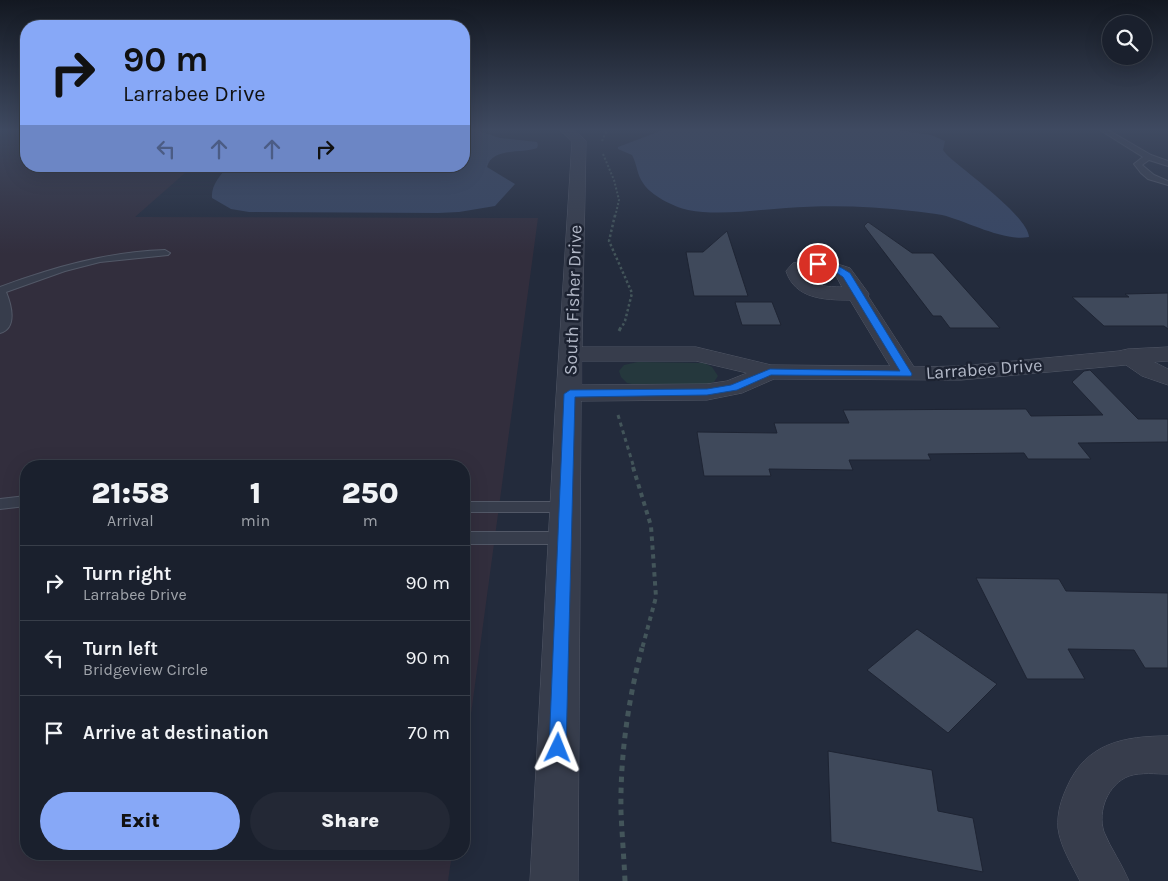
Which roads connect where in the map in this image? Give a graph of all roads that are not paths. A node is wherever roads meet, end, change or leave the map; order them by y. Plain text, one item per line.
1 (583, 171) edge
2 (1143, 171) edge
3 (1168, 183) edge
4 (165, 253) dead end
5 (0, 291) edge
6 (859, 294) dead end
7 (0, 330) edge
8 (571, 354) junction
9 (1168, 354) edge
10 (1128, 356) junction
11 (770, 372) junction
12 (907, 374) junction
13 (1168, 378) edge
14 (570, 394) junction
15 (20, 502) edge
16 (0, 504) edge
17 (565, 506) junction
18 (470, 507) edge
19 (470, 538) edge
20 (564, 538) junction
21 (1168, 755) edge
22 (554, 881) edge
23 (1105, 881) edge

1 - 8 street, South Fisher Drive
2 - 3 lane
4 - 5 lane
5 - 7 lane
6 - 12 street
8 - 11 street, Larrabee Drive
8 - 14 street, South Fisher Drive
9 - 10 street, Larrabee Drive
10 - 12 street, Larrabee Drive
10 - 13 street
11 - 12 street, Larrabee Drive
11 - 14 street, Larrabee Drive
14 - 17 street, South Fisher Drive
15 - 16 lane
17 - 18 lane
17 - 20 street, South Fisher Drive
19 - 20 lane
20 - 22 street, South Fisher Drive
21 - 23 street

